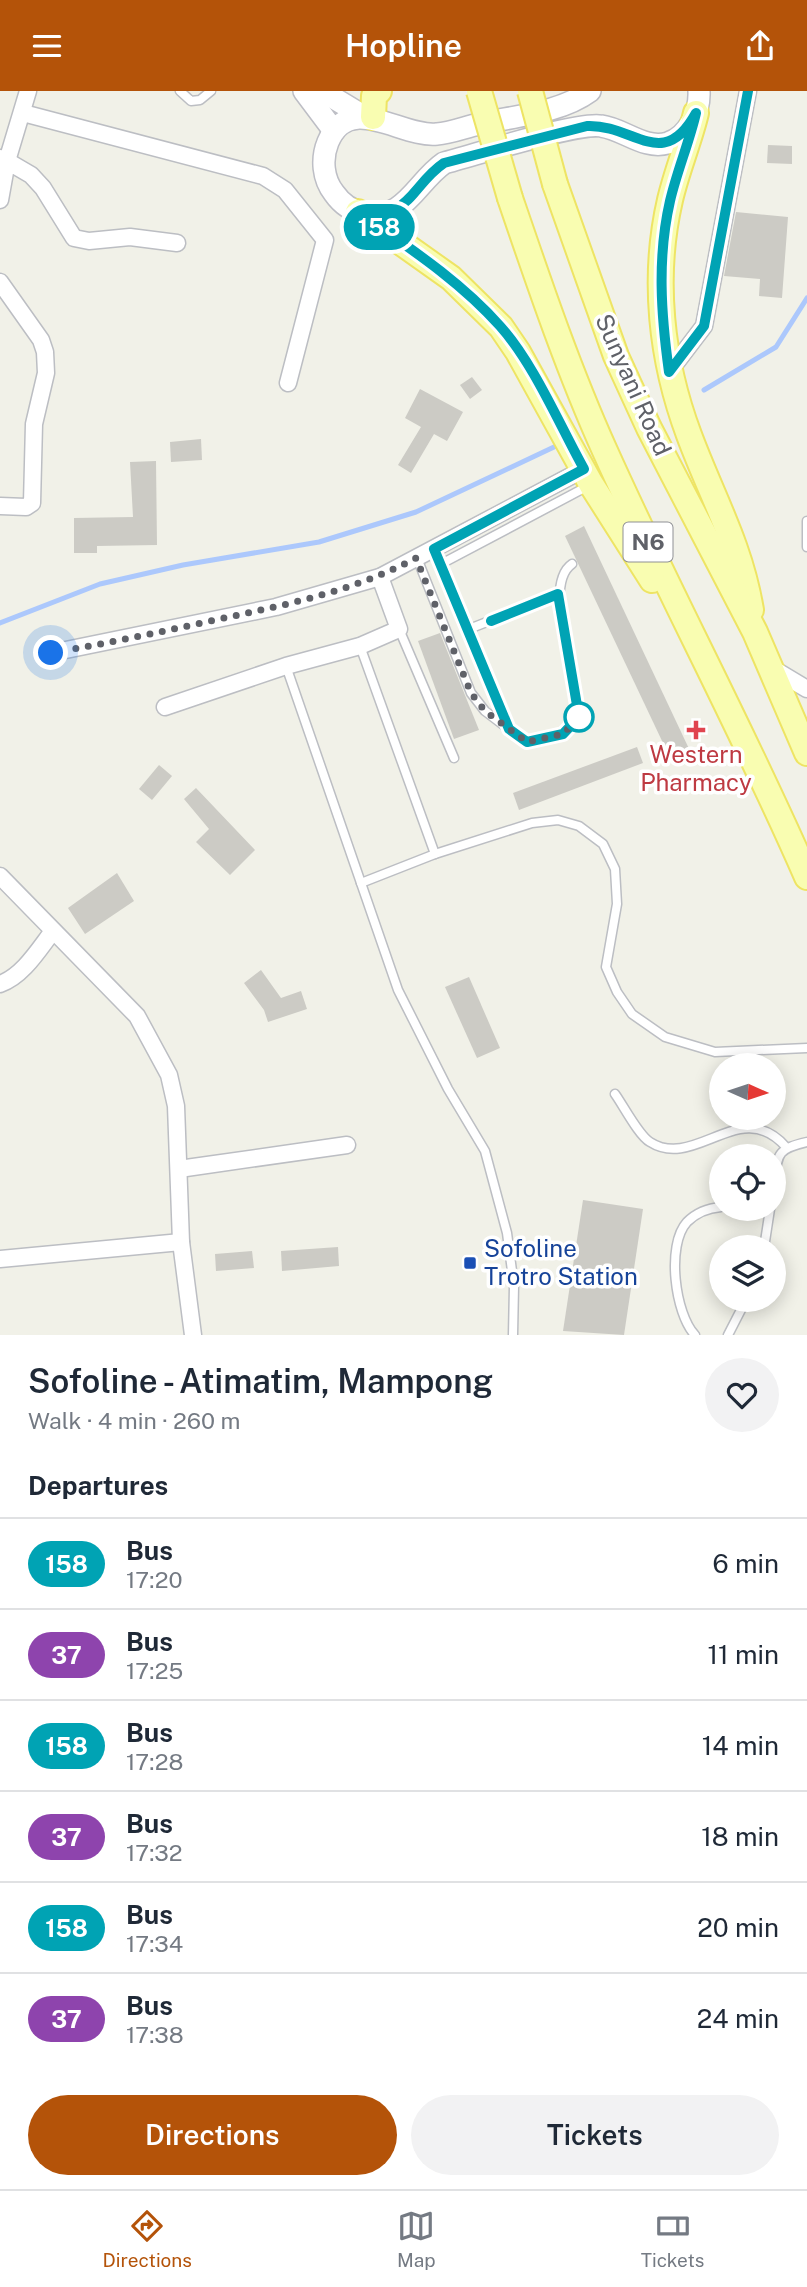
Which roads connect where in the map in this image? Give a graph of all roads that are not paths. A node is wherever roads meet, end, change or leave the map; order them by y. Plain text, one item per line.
1 (28, 91) edge
2 (180, 91) edge
3 (211, 91) edge
4 (304, 91) edge
5 (322, 91) edge
6 (379, 91) edge
7 (479, 91) edge
8 (530, 91) edge
9 (590, 91) edge
10 (748, 91) edge
11 (698, 102) edge
12 (23, 113) junction
13 (369, 117) junction
14 (334, 131) junction
15 (4, 160) edge
16 (0, 200) edge
17 (358, 212) junction
18 (177, 243) dead end
19 (0, 282) edge
20 (669, 372) junction
21 (288, 383) dead end
22 (587, 477) junction
23 (0, 506) edge
24 (807, 520) edge
25 (807, 547) edge
26 (434, 549) junction
27 (416, 558) junction
28 (441, 564) junction
29 (572, 564) dead end
30 (380, 577) junction
31 (558, 594) junction
32 (399, 629) junction
33 (469, 629) junction
34 (755, 632) junction
35 (360, 646) junction
36 (51, 653) dead end
37 (286, 666) junction
38 (769, 667) junction
39 (710, 670) junction
40 (807, 689) edge
41 (165, 707) dead end
42 (509, 729) junction
43 (807, 753) edge
44 (454, 758) dead end
45 (435, 854) junction
46 (0, 876) edge
47 (807, 877) edge
48 (361, 883) junction
49 (53, 931) junction
50 (0, 984) edge
51 (807, 1048) edge
52 (615, 1094) dead end
53 (807, 1142) edge
54 (782, 1144) edge
55 (347, 1145) dead end
56 (786, 1147) edge
57 (179, 1169) junction
58 (709, 1208) edge
59 (181, 1242) junction
60 (0, 1259) edge
61 (740, 1312) edge
62 (193, 1335) edge
63 (513, 1335) edge
64 (695, 1335) edge
65 (728, 1335) edge

1 - 12 street
2 - 3 lane
4 - 14 street
5 - 13 street
6 - 13 main road
7 - 39 main road, N6, bridge
8 - 34 main road, Sunyani Road / N6, bridge
9 - 13 street
10 - 20 street
11 - 17 street
11 - 20 main road
12 - 15 street
12 - 21 street
13 - 14 street
14 - 17 street
15 - 16 street
15 - 18 street
17 - 22 main road
19 - 23 street
20 - 34 main road
22 - 26 street
22 - 28 lane
22 - 39 main road
24 - 25 lane
26 - 27 street
26 - 28 lane
27 - 30 street
27 - 42 lane
28 - 33 lane
29 - 31 lane
30 - 32 street
30 - 36 street
31 - 33 lane
31 - 42 lane
32 - 35 street
32 - 44 lane
33 - 42 lane
34 - 38 main road, Sunyani Road / N6
35 - 37 street
35 - 45 lane
37 - 41 street
37 - 48 lane
38 - 40 street
38 - 43 main road, N6
39 - 47 main road, N6
45 - 48 lane
45 - 51 lane
46 - 49 street
48 - 63 lane
49 - 50 street
49 - 57 street
52 - 54 lane
53 - 56 lane
55 - 57 street
57 - 59 street
58 - 64 lane
59 - 60 street
59 - 62 street
61 - 65 lane

